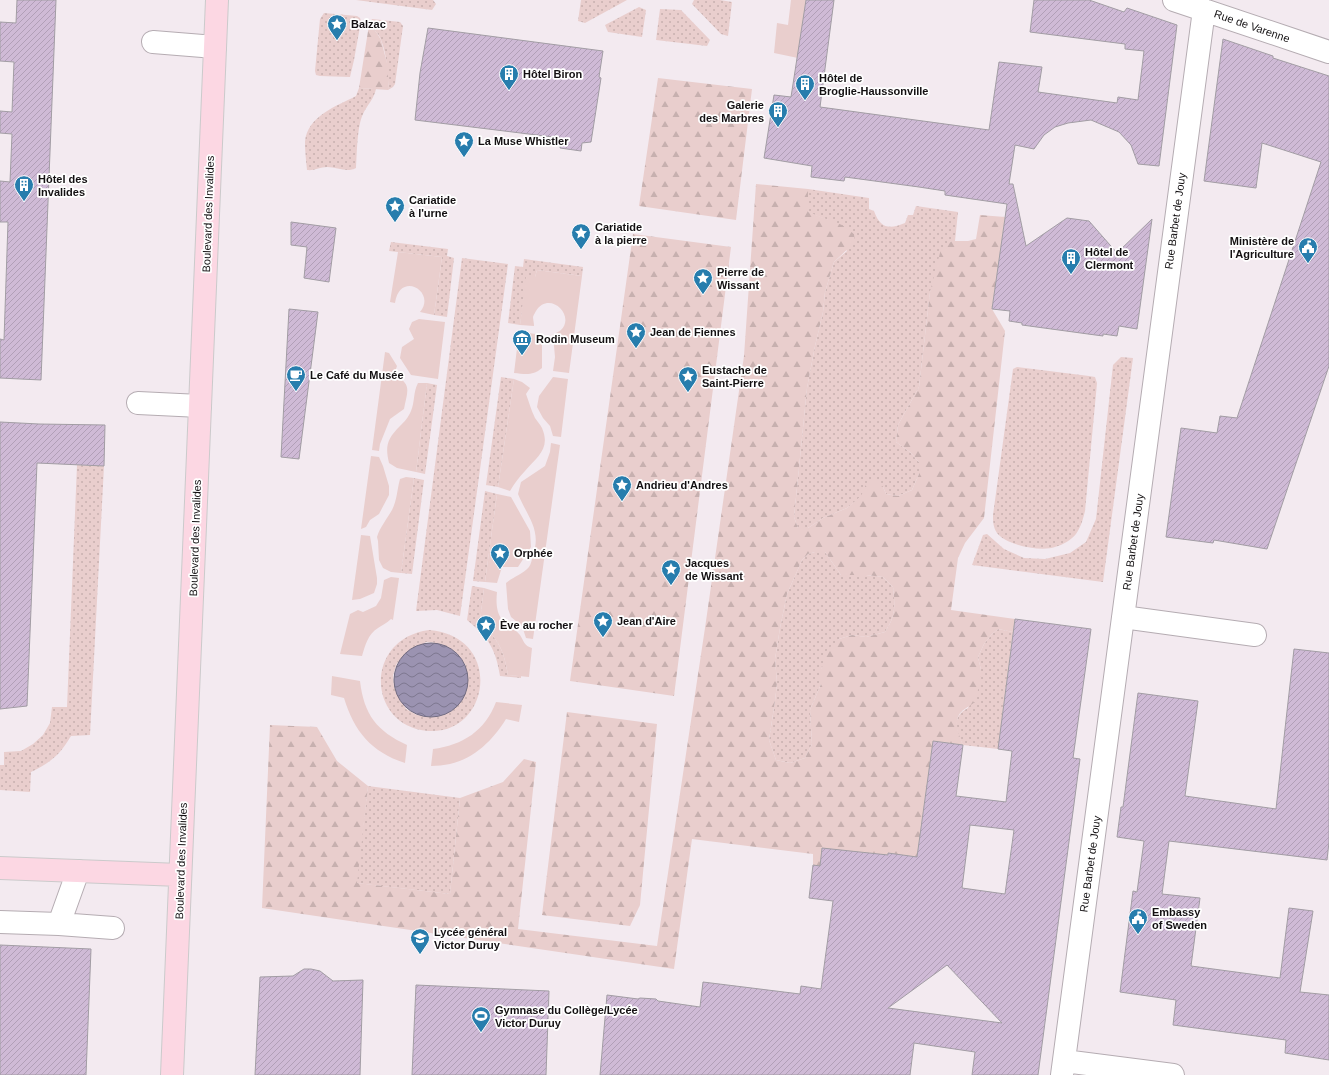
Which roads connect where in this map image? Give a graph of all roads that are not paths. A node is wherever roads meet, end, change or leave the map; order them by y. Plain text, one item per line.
1 (217, 0) edge
2 (1174, 0) edge
3 (1204, 10) junction
4 (152, 42) dead end
5 (215, 47) junction
6 (1329, 52) edge
7 (138, 403) dead end
8 (200, 406) junction
9 (1123, 617) junction
10 (1255, 635) dead end
11 (0, 868) edge
12 (78, 871) junction
13 (180, 875) junction
14 (0, 922) edge
15 (59, 924) junction
16 (113, 928) dead end
17 (1063, 1068) edge
18 (172, 1075) edge
19 (1173, 1075) edge

1 - 5 main road, Boulevard des Invalides
2 - 3 street, Rue de Varenne
3 - 6 street, Rue de Varenne
3 - 9 street, Rue Barbet de Jouy
4 - 5 street
5 - 8 main road, Boulevard des Invalides
7 - 8 street
8 - 13 main road, Boulevard des Invalides
9 - 10 street
9 - 17 street, Rue Barbet de Jouy
11 - 12 main road
12 - 13 main road
12 - 15 street
13 - 18 main road, Boulevard des Invalides
14 - 15 street
15 - 16 street
17 - 19 street

